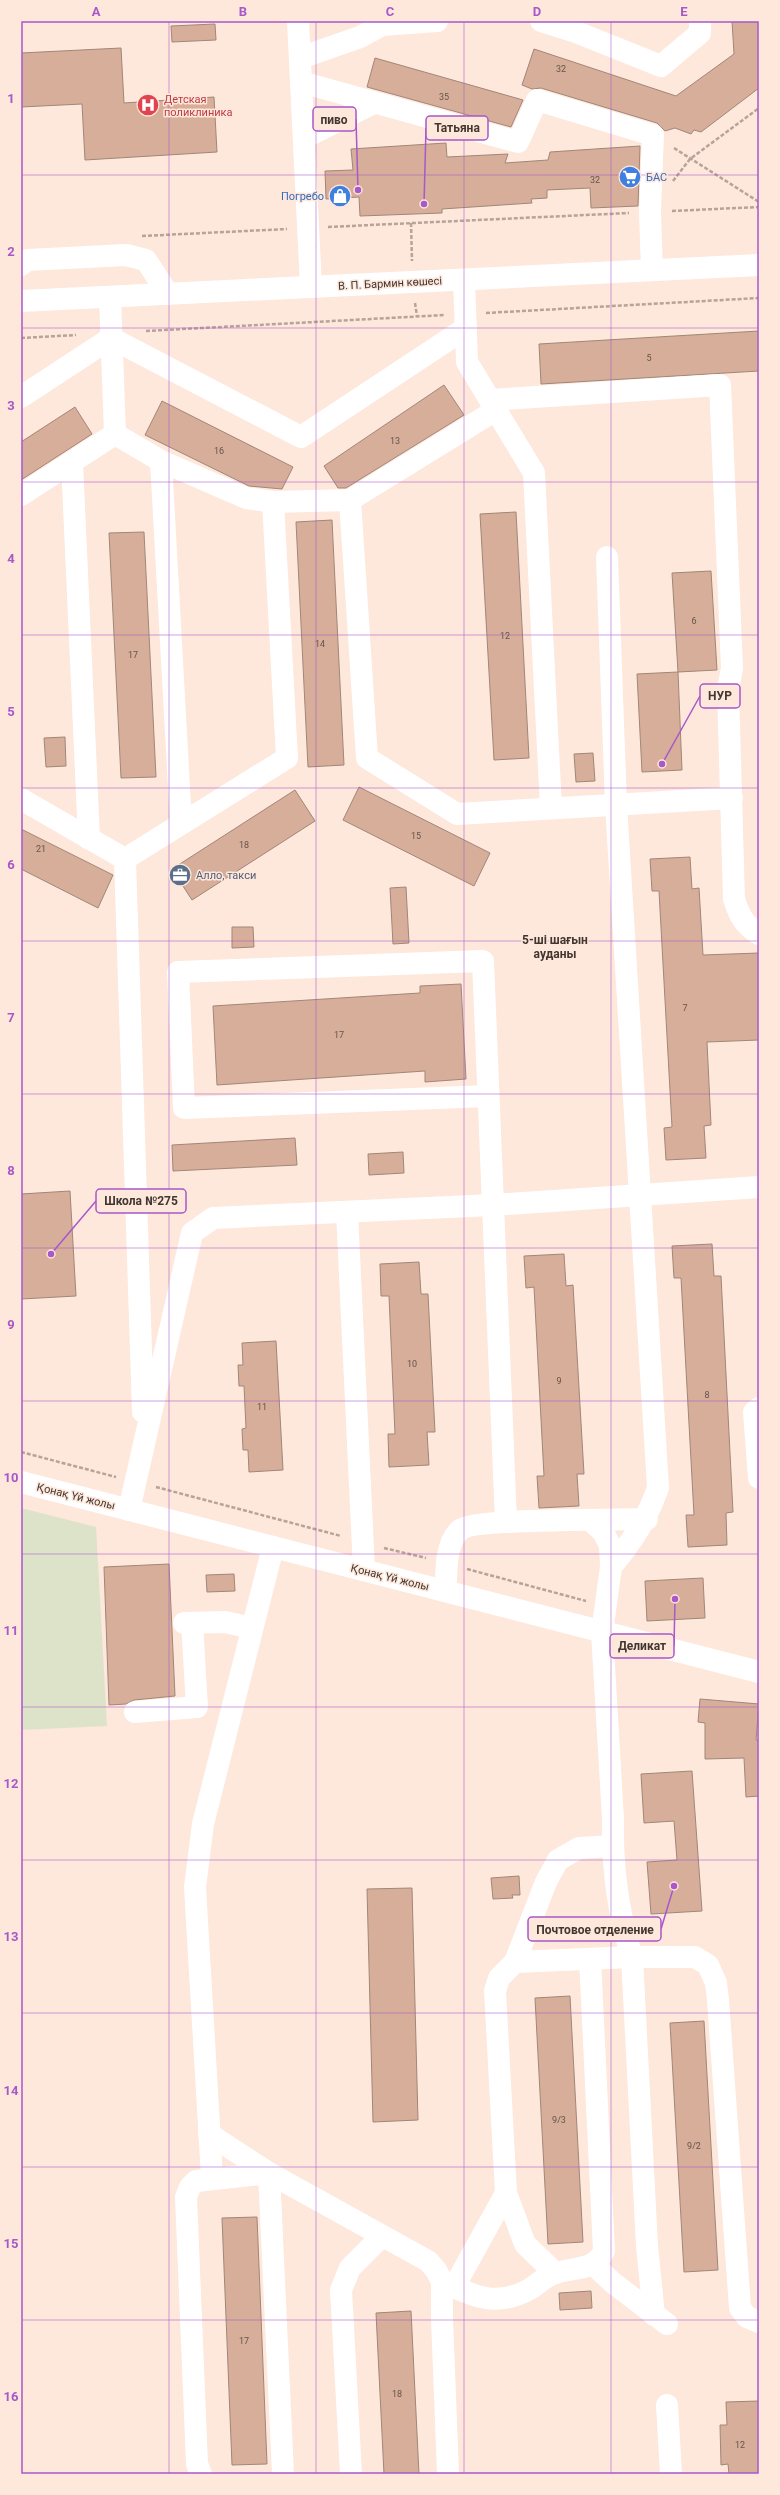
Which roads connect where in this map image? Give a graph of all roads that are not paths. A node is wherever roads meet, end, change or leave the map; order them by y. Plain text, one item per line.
1 (298, 21) edge
2 (437, 21) edge
3 (541, 21) edge
4 (700, 21) edge
5 (381, 23) edge
6 (300, 58) junction
7 (301, 82) junction
8 (374, 103) junction
9 (304, 138) junction
10 (21, 265) edge
11 (759, 265) edge
12 (652, 270) junction
13 (464, 280) junction
14 (311, 287) junction
15 (168, 294) junction
16 (110, 297) junction
17 (21, 301) edge
18 (465, 321) junction
19 (111, 336) junction
20 (21, 397) edge
21 (493, 405) junction
22 (115, 434) junction
23 (161, 461) junction
24 (72, 462) junction
25 (21, 494) edge
26 (350, 500) junction
27 (273, 502) junction
28 (607, 557) dead end
29 (732, 798) junction
30 (21, 799) edge
31 (616, 805) junction
32 (551, 808) junction
33 (181, 824) junction
34 (89, 839) junction
35 (125, 860) junction
36 (759, 934) edge
37 (488, 1096) junction
38 (759, 1187) edge
39 (640, 1195) junction
40 (492, 1205) junction
41 (347, 1212) junction
42 (759, 1408) edge
43 (145, 1435) junction
44 (759, 1478) edge
45 (21, 1482) edge
46 (129, 1510) junction
47 (646, 1519) junction
48 (590, 1520) junction
49 (506, 1522) junction
50 (273, 1547) junction
51 (611, 1567) junction
52 (364, 1570) junction
53 (446, 1591) junction
54 (252, 1628) junction
55 (602, 1632) junction
56 (759, 1672) edge
57 (135, 1712) dead end
58 (612, 1846) junction
59 (632, 1957) junction
60 (590, 1958) junction
61 (515, 1962) junction
62 (209, 2134) junction
63 (269, 2173) junction
64 (212, 2177) junction
65 (506, 2192) junction
66 (381, 2237) junction
67 (593, 2264) junction
68 (555, 2273) junction
69 (448, 2285) junction
70 (759, 2322) edge
71 (667, 2405) dead end
72 (201, 2474) edge
73 (283, 2474) edge
74 (351, 2474) edge
75 (448, 2474) edge
76 (671, 2474) edge

1 - 6 street
2 - 5 street
3 - 4 street
5 - 6 street
6 - 7 street
7 - 8 street
7 - 9 street
8 - 9 street
8 - 12 street
9 - 14 street
10 - 15 street
11 - 12 street, В. П. Бармин көшесі
12 - 13 street, В. П. Бармин көшесі
13 - 14 street, В. П. Бармин көшесі
13 - 18 street
14 - 15 street, В. П. Бармин көшесі
15 - 16 street, В. П. Бармин көшесі
16 - 17 street, В. П. Бармин көшесі
16 - 19 street
18 - 19 street
18 - 21 street
19 - 20 street
19 - 22 street
21 - 26 street
21 - 29 street
21 - 32 street
22 - 23 street
22 - 24 street
23 - 27 street
23 - 33 street
24 - 25 street
24 - 34 street
26 - 27 street
26 - 32 street
27 - 33 street
28 - 31 street
29 - 31 street
29 - 36 street
30 - 34 street
31 - 32 street
31 - 39 street
33 - 35 street
34 - 35 street
35 - 43 street
37 - 37 street
37 - 40 street
38 - 39 street
39 - 40 street
39 - 47 street
40 - 41 street
40 - 49 street
41 - 43 street
41 - 52 street
42 - 44 street
43 - 46 street
45 - 46 street, Қонақ Үй жолы
46 - 50 street, Қонақ Үй жолы
47 - 48 street
47 - 51 street
48 - 49 street
48 - 51 street
49 - 53 street
50 - 52 street, Қонақ Үй жолы
50 - 54 street
51 - 55 street
52 - 53 street, Қонақ Үй жолы
53 - 55 street, Қонақ Үй жолы
54 - 57 street
54 - 62 street
55 - 56 street, Қонақ Үй жолы
55 - 58 street
58 - 59 street
58 - 61 street
59 - 60 street
59 - 67 street
59 - 70 street
60 - 61 street
60 - 67 street
61 - 65 street
62 - 63 street
62 - 64 street
63 - 64 street
63 - 66 street
63 - 73 street
64 - 72 street
65 - 68 street
65 - 69 street
66 - 69 street
66 - 74 street
67 - 68 street
68 - 69 street
69 - 75 street
71 - 76 street

